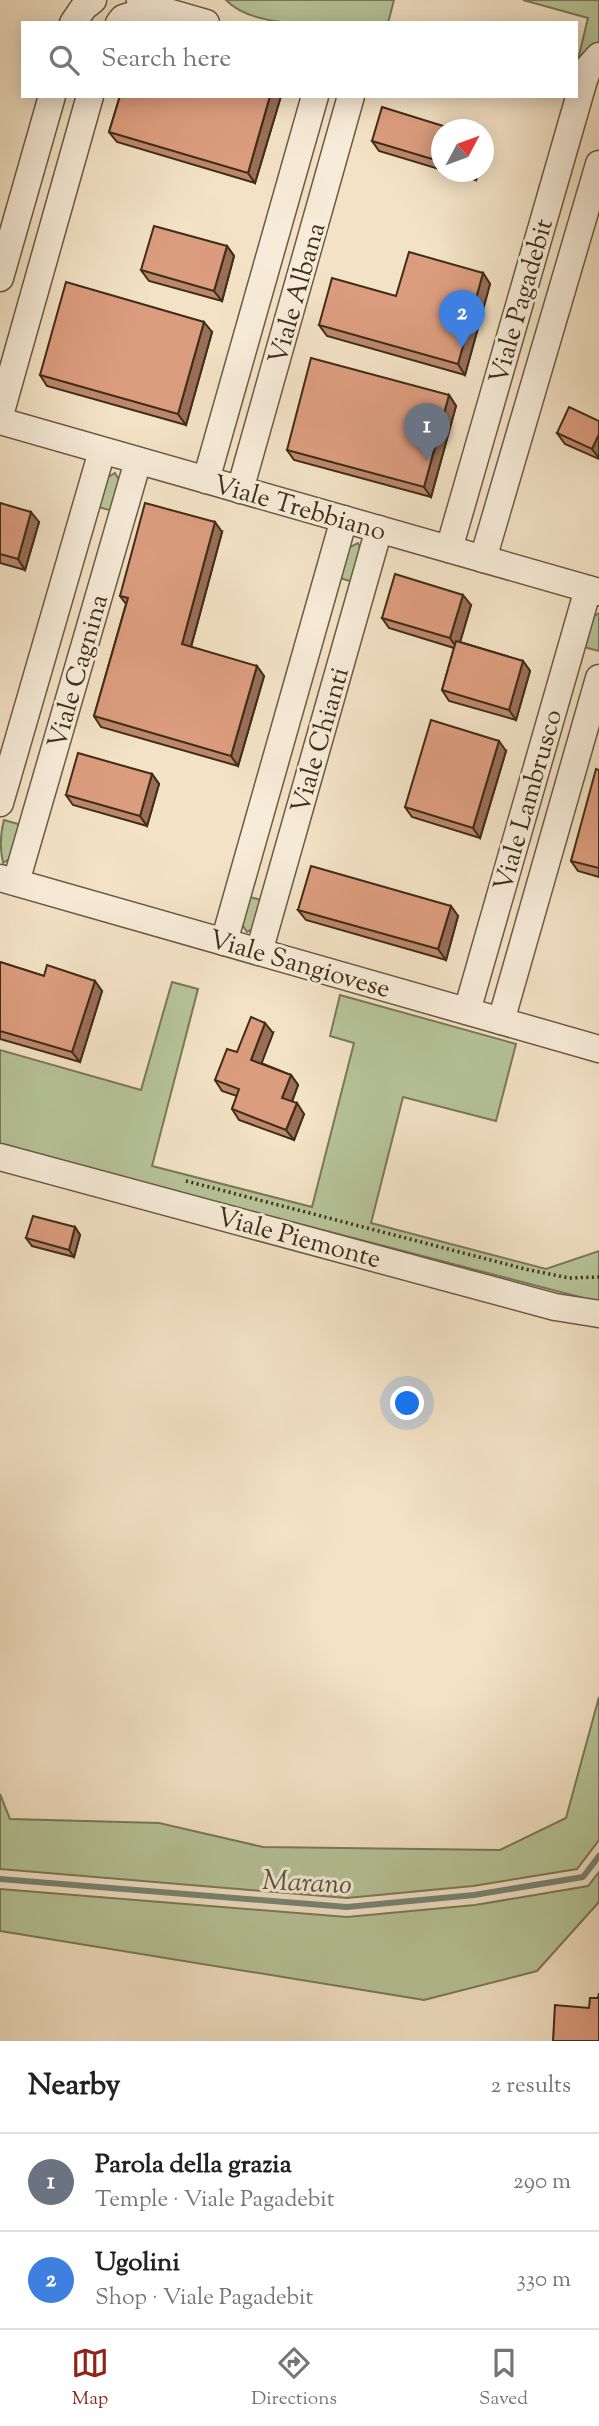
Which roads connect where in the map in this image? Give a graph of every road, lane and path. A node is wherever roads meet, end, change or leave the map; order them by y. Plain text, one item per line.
1 (93, 0) edge
2 (147, 4) edge
3 (202, 15) edge
4 (74, 21) edge
5 (121, 21) edge
6 (599, 56) edge
7 (51, 98) edge
8 (89, 98) edge
9 (314, 98) edge
10 (350, 98) edge
11 (599, 164) edge
12 (0, 278) edge
13 (0, 415) edge
14 (0, 421) edge
15 (102, 451) junction
16 (138, 461) junction
17 (206, 480) junction
18 (240, 490) junction
19 (344, 519) junction
20 (379, 529) junction
21 (449, 550) junction
22 (483, 559) junction
23 (594, 591) edge
24 (599, 678) edge
25 (0, 803) edge
26 (8, 880) edge
27 (224, 942) junction
28 (259, 952) junction
29 (467, 1011) junction
30 (501, 1021) junction
31 (599, 1049) edge
32 (0, 1157) edge
33 (175, 1178) dead end
34 (599, 1278) edge
35 (599, 1314) edge

1 - 4 street
2 - 3 street
2 - 5 street
6 - 21 street, Viale Pagadebit
7 - 12 street
8 - 13 street
9 - 17 street, Viale Albana
10 - 18 street, Viale Albana
11 - 22 street, Viale Pagadebit
14 - 15 street, Viale Trebbiano
15 - 16 street, Viale Trebbiano
15 - 25 street, Viale Cagnina
16 - 17 street, Viale Trebbiano
16 - 26 street, Viale Cagnina
17 - 18 street, Viale Trebbiano
18 - 19 street, Viale Trebbiano
19 - 20 street, Viale Trebbiano
19 - 27 street, Viale Chianti
20 - 21 street, Viale Trebbiano
20 - 28 street, Viale Chianti
21 - 22 street, Viale Trebbiano
22 - 23 street, Viale Trebbiano
23 - 29 street, Viale Lambrusco
24 - 30 street, Viale Lambrusco
26 - 27 street, Viale Sangiovese
27 - 28 street, Viale Sangiovese
28 - 29 street, Viale Sangiovese
29 - 30 street, Viale Sangiovese
30 - 31 street, Viale Sangiovese
32 - 35 street, Viale Piemonte
33 - 34 path

